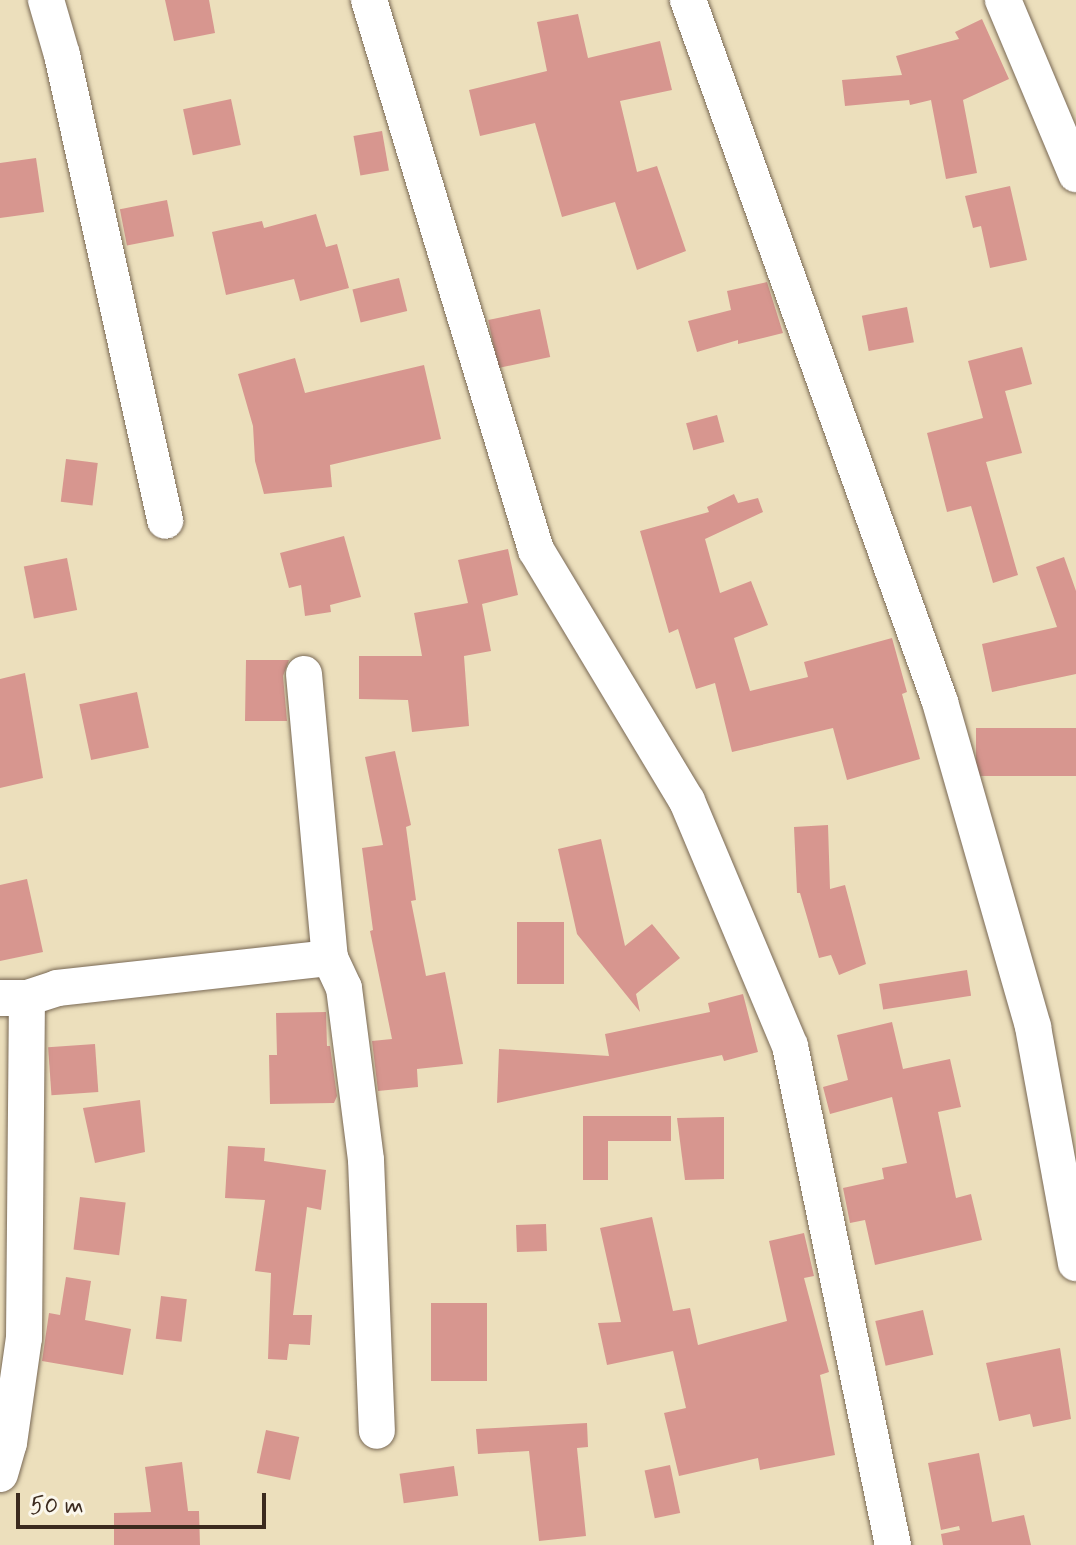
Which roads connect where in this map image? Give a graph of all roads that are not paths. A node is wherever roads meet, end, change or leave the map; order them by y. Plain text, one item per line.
1 (46, 0) edge
2 (369, 0) edge
3 (688, 0) edge
4 (1003, 0) edge
5 (1076, 174) edge
6 (165, 521) dead end
7 (304, 674) dead end
8 (330, 958) junction
9 (14, 998) edge
10 (1076, 1263) edge
11 (377, 1431) dead end
12 (0, 1474) edge
13 (893, 1545) edge

1 - 6 street
2 - 13 street
3 - 10 street
4 - 5 street
7 - 8 street
8 - 9 street
8 - 11 street
9 - 12 street

